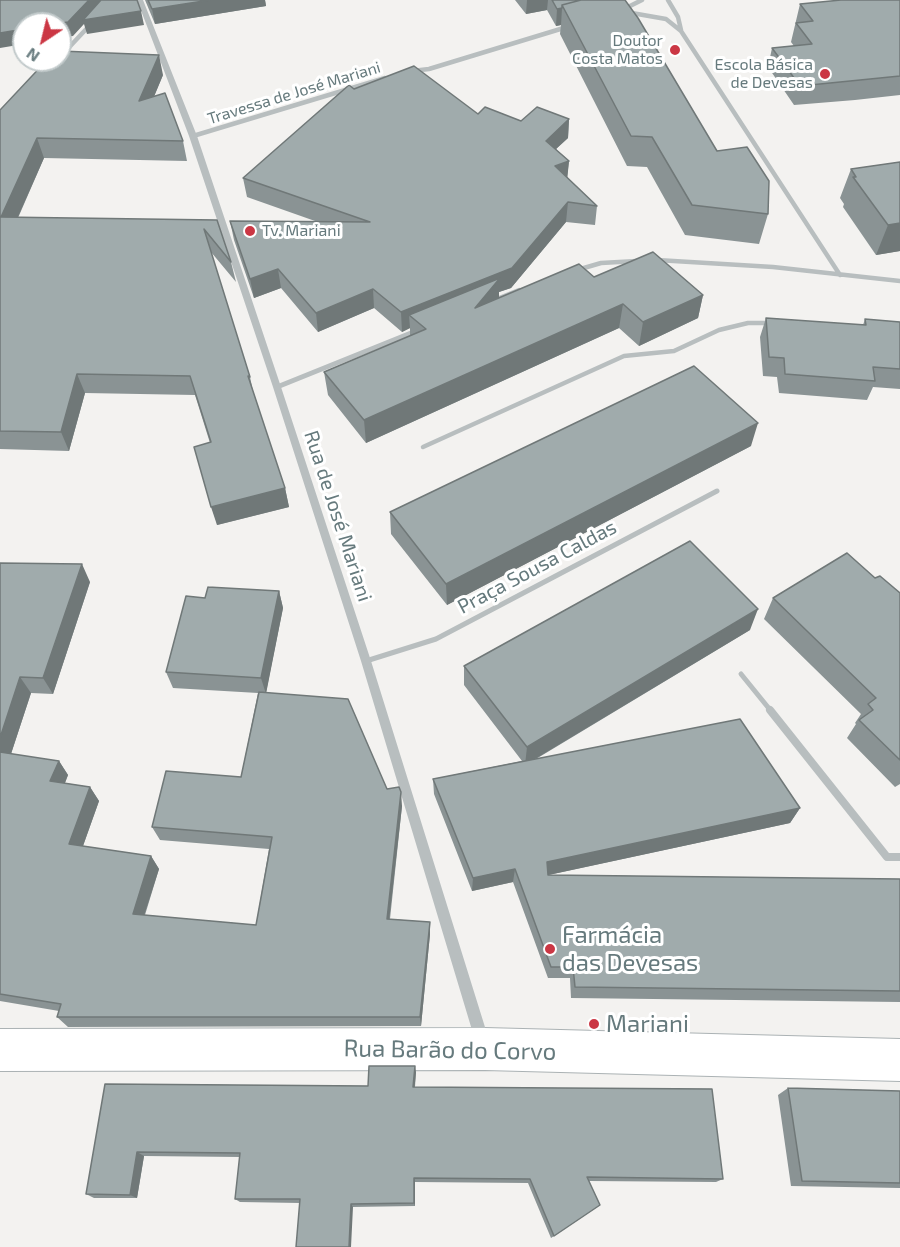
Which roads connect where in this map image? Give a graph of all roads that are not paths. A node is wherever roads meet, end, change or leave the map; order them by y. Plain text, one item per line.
1 (140, 0) edge
2 (642, 0) edge
3 (668, 0) edge
4 (619, 12) junction
5 (613, 14) edge
6 (95, 19) edge
7 (573, 26) edge
8 (681, 31) junction
9 (72, 44) edge
10 (406, 71) edge
11 (395, 75) edge
12 (193, 136) junction
13 (570, 272) edge
14 (840, 274) junction
15 (900, 281) edge
16 (528, 286) edge
17 (484, 304) edge
18 (771, 323) edge
19 (419, 330) edge
20 (277, 387) junction
21 (423, 447) dead end
22 (717, 491) dead end
23 (366, 661) junction
24 (741, 674) dead end
25 (900, 857) edge
26 (484, 1049) junction
27 (0, 1050) edge
28 (900, 1060) edge

1 - 12 street, Rua de José Mariani
2 - 4 street
3 - 8 street
4 - 5 street
4 - 8 street
6 - 9 street
7 - 10 street, Travessa de José Mariani
8 - 14 street
11 - 12 street, Travessa de José Mariani
12 - 20 street, Rua de José Mariani
13 - 14 street
14 - 15 street
16 - 17 street
18 - 21 lane
19 - 20 street
20 - 23 street, Rua de José Mariani
22 - 23 street, Praça Sousa Caldas
23 - 26 street, Rua de José Mariani
24 - 25 street
26 - 27 main road, Rua Barão do Corvo
26 - 28 main road, Rua Barão do Corvo

